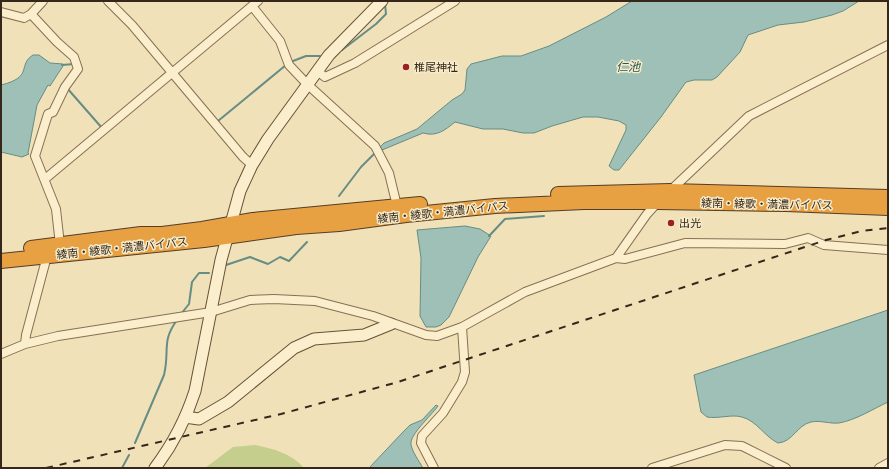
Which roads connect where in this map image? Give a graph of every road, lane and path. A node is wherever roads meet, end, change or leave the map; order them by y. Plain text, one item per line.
1 (43, 1) edge
2 (108, 1) edge
3 (382, 1) edge
4 (454, 1) edge
5 (255, 4) edge
6 (1, 12) edge
7 (31, 14) junction
8 (888, 45) edge
9 (317, 71) junction
10 (172, 72) junction
11 (307, 84) junction
12 (252, 165) junction
13 (45, 180) junction
14 (670, 191) junction
15 (888, 197) edge
16 (657, 202) junction
17 (397, 206) junction
18 (888, 208) edge
19 (230, 230) junction
20 (60, 245) junction
21 (888, 250) edge
22 (1, 251) edge
23 (47, 256) junction
24 (616, 258) junction
25 (1, 261) edge
26 (211, 312) junction
27 (391, 324) junction
28 (462, 327) junction
29 (25, 344) junction
30 (1, 354) edge
31 (185, 417) junction
32 (888, 463) edge
33 (155, 468) edge
34 (434, 468) edge
35 (652, 468) edge
36 (786, 468) edge
37 (879, 468) edge

1 - 7 street
2 - 10 street
3 - 9 street
4 - 9 street
5 - 10 street
5 - 11 street
6 - 7 street
7 - 13 street
8 - 14 street
9 - 11 street
10 - 12 street
10 - 13 street
11 - 12 street
11 - 17 street
12 - 19 street
13 - 20 street
14 - 15 highway, 綾南・綾歌・満濃バイパス
14 - 16 street
14 - 17 highway, 綾南・綾歌・満濃バイパス
16 - 18 highway, 綾南・綾歌・満濃バイパス
16 - 19 highway, 綾南・綾歌・満濃バイパス
16 - 24 street
17 - 19 highway, 綾南・綾歌・満濃バイパス
19 - 20 highway, 綾南・綾歌・満濃バイパス
19 - 23 highway, 綾南・綾歌・満濃バイパス
19 - 26 street
20 - 22 highway, 綾南・綾歌・満濃バイパス
21 - 24 street
23 - 25 highway, 綾南・綾歌・満濃バイパス
23 - 29 street
24 - 28 street
26 - 27 street
26 - 29 street
26 - 31 street
27 - 28 street
27 - 31 street
28 - 34 street
29 - 30 street
31 - 33 street
32 - 37 street
35 - 36 street

